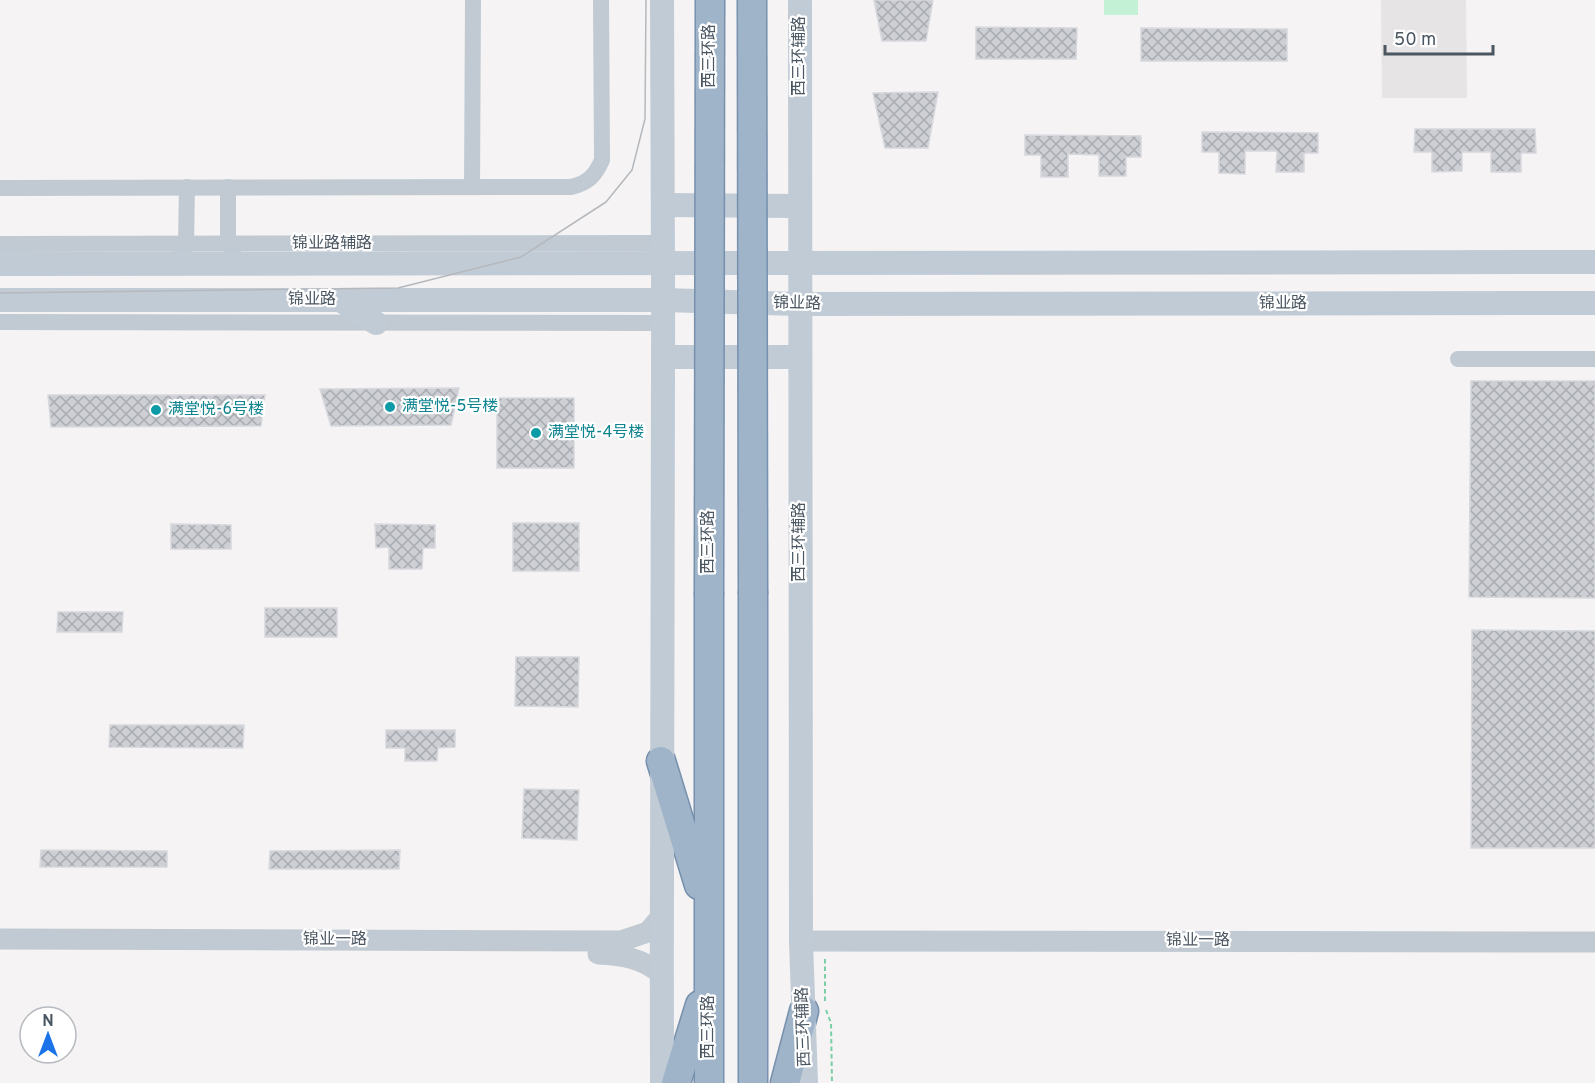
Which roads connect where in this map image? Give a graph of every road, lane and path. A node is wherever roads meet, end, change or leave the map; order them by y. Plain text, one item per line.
1 (473, 0) edge
2 (601, 0) edge
3 (662, 0) edge
4 (710, 0) edge
5 (752, 0) edge
6 (800, 0) edge
7 (186, 187) junction
8 (228, 187) junction
9 (472, 187) junction
10 (0, 188) edge
11 (664, 205) junction
12 (800, 206) junction
13 (0, 244) edge
14 (228, 244) junction
15 (664, 253) junction
16 (180, 254) junction
17 (800, 262) junction
18 (1595, 262) edge
19 (0, 264) edge
20 (243, 264) junction
21 (0, 300) edge
22 (340, 300) junction
23 (1595, 303) edge
24 (800, 304) junction
25 (664, 312) junction
26 (0, 322) edge
27 (376, 323) junction
28 (664, 357) junction
29 (800, 357) junction
30 (1458, 359) dead end
31 (1595, 359) edge
32 (661, 761) junction
33 (708, 914) junction
34 (661, 917) junction
35 (0, 939) edge
36 (1595, 942) edge
37 (809, 950) junction
38 (0, 953) edge
39 (1595, 954) edge
40 (661, 974) junction
41 (708, 977) junction
42 (804, 1011) junction
43 (662, 1083) edge
44 (676, 1083) edge
45 (709, 1083) edge
46 (753, 1083) edge
47 (785, 1083) edge
48 (806, 1083) edge
49 (832, 1083) edge

1 - 9 street
2 - 9 street
3 - 11 main road
4 - 33 highway, 西三环路, bridge
5 - 46 highway, bridge
6 - 12 main road, 西三环辅路
7 - 8 street
7 - 10 street
7 - 16 street
8 - 9 street
8 - 14 street
11 - 12 main road
11 - 15 main road
12 - 17 main road, 西三环辅路
13 - 16 street, 锦业路辅路
14 - 15 street, 锦业路辅路
14 - 16 street, 锦业路辅路
14 - 20 street
15 - 17 main road
15 - 20 main road
15 - 25 main road
16 - 19 main road
16 - 20 main road
17 - 18 main road
17 - 24 main road, 西三环辅路
21 - 22 main road, 锦业路
22 - 25 main road, 锦业路
22 - 27 main road
23 - 24 main road, 锦业路
24 - 25 main road, 锦业路
24 - 29 main road, 西三环辅路
25 - 27 street
25 - 28 main road
26 - 27 street
28 - 29 main road
28 - 32 main road
29 - 37 main road, 西三环辅路
30 - 31 street
32 - 33 highway
32 - 34 main road
33 - 41 highway, 西三环路
34 - 35 street, 锦业一路
34 - 40 main road
36 - 37 street, 锦业一路
37 - 39 street, 锦业一路
37 - 42 main road, 西三环辅路
37 - 49 path
38 - 40 street, 锦业一路
40 - 43 main road
41 - 44 highway
41 - 45 highway, 西三环路
42 - 47 highway
42 - 48 main road, 西三环辅路

